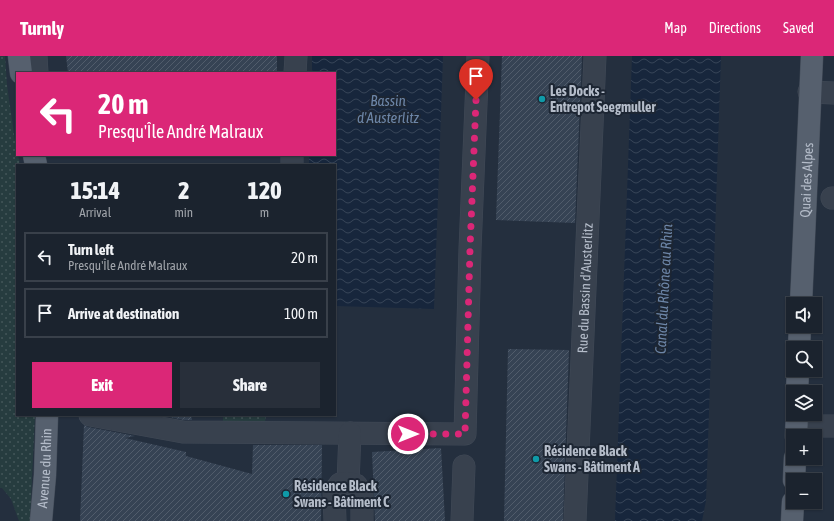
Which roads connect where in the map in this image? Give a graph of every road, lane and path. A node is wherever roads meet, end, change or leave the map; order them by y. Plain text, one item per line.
1 (19, 56) edge
2 (36, 56) edge
3 (296, 56) edge
4 (478, 56) edge
5 (595, 56) edge
6 (812, 56) edge
7 (21, 72) edge
8 (37, 72) edge
9 (295, 72) edge
10 (810, 92) junction
11 (834, 93) edge
12 (801, 297) edge
13 (47, 416) edge
14 (95, 416) edge
15 (284, 424) edge
16 (350, 433) junction
17 (464, 466) dead end
18 (348, 483) junction
19 (793, 509) edge
20 (41, 521) edge
21 (335, 521) edge
22 (362, 521) edge
23 (462, 521) edge
24 (575, 521) edge
25 (792, 521) edge

1 - 7 main road
2 - 8 street
3 - 9 street
4 - 16 street
5 - 24 street, Rue du Bassin d'Austerlitz
6 - 10 main road, Quai des Alpes
10 - 11 street
10 - 12 main road, Quai des Alpes
13 - 20 main road, Avenue du Rhin
14 - 15 street
15 - 16 street
16 - 18 street
17 - 23 street
18 - 21 street
18 - 22 street
19 - 25 main road

